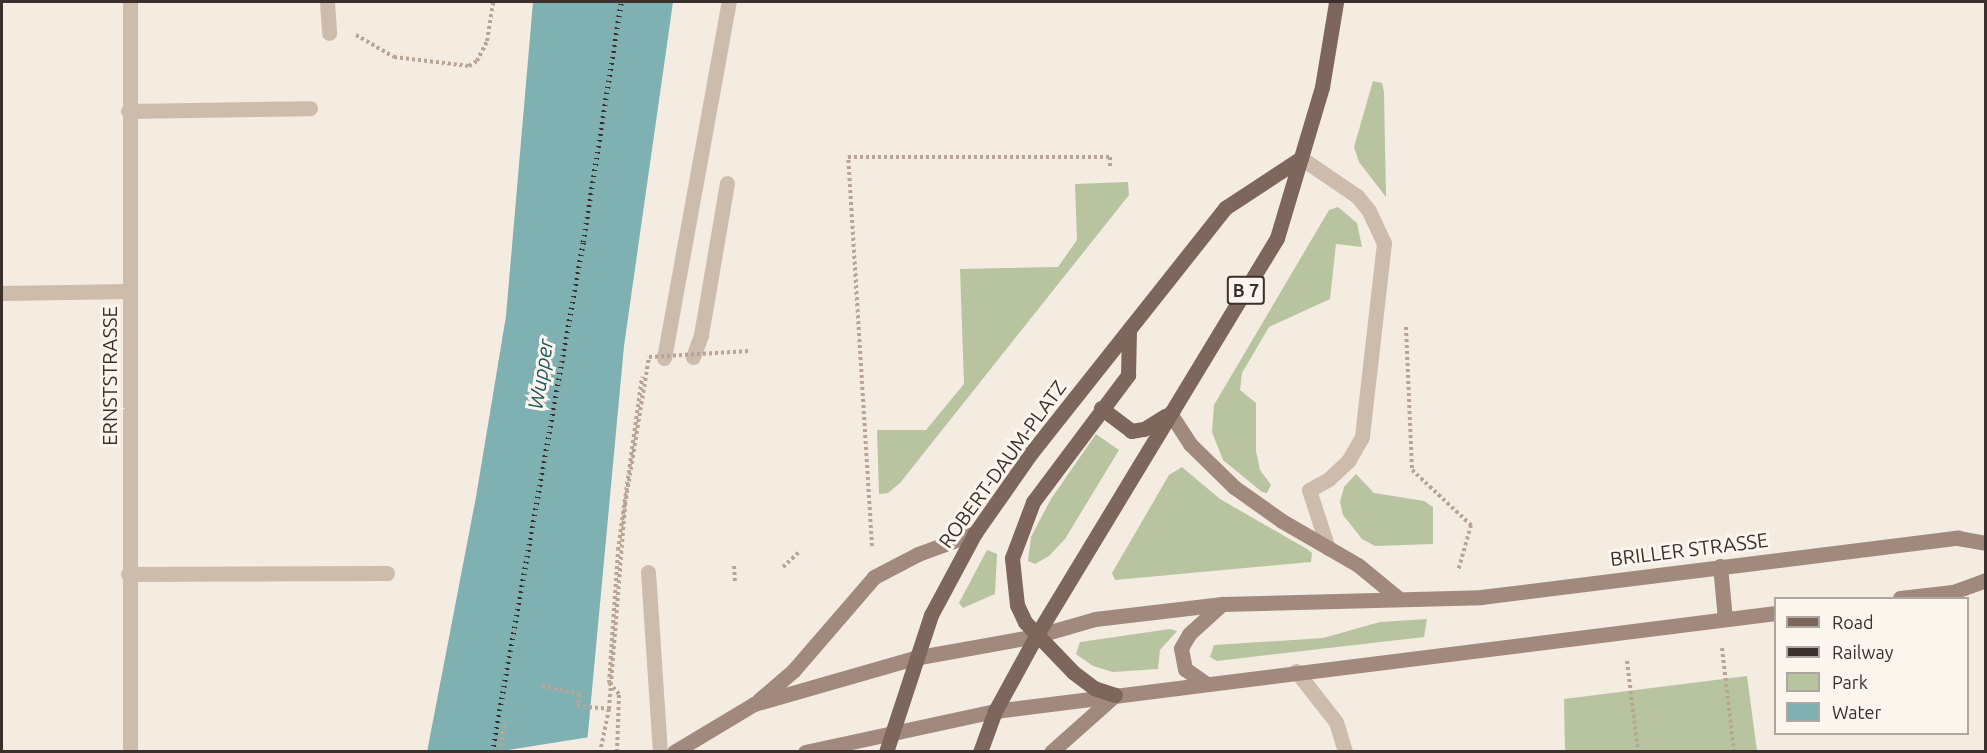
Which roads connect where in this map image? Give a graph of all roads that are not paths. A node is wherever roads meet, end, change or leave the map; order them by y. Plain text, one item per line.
1 (130, 2) edge
2 (327, 2) edge
3 (729, 2) edge
4 (1336, 2) edge
5 (328, 33) road end
6 (310, 108) dead end
7 (128, 111) junction
8 (1301, 158) junction
9 (727, 183) dead end
10 (130, 291) junction
11 (2, 293) edge
12 (1129, 330) junction
13 (693, 357) dead end
14 (664, 358) dead end
15 (1101, 408) junction
16 (1170, 412) junction
17 (975, 532) junction
18 (1986, 543) edge
19 (1328, 548) junction
20 (1720, 566) junction
21 (648, 572) dead end
22 (387, 573) dead end
23 (128, 574) junction
24 (1986, 580) edge
25 (1397, 597) junction
26 (1909, 597) edge
27 (1222, 604) junction
28 (1774, 613) edge
29 (1722, 619) junction
30 (1036, 636) junction
31 (914, 658) junction
32 (1296, 671) junction
33 (1205, 682) junction
34 (1115, 695) junction
35 (754, 704) junction
36 (995, 711) junction
37 (891, 733) junction
38 (130, 752) edge
39 (660, 752) edge
40 (674, 752) edge
41 (805, 752) edge
42 (886, 752) edge
43 (980, 752) edge
44 (1051, 752) edge
45 (1345, 752) edge

1 - 7 street, ERNSTSTRASSE
2 - 5 street
3 - 14 street
4 - 8 main road, B 7
6 - 7 street
7 - 10 street, ERNSTSTRASSE
8 - 12 main road, ROBERT-DAUM-PLATZ
8 - 16 main road, B 7
8 - 19 street
9 - 13 street
10 - 11 street
10 - 23 street, ERNSTSTRASSE
12 - 15 main road
12 - 17 main road, ROBERT-DAUM-PLATZ
15 - 16 main road
15 - 30 main road
16 - 19 main road
16 - 30 main road, B 7
17 - 31 main road, ROBERT-DAUM-PLATZ
17 - 35 main road
18 - 20 main road, BRILLER STRASSE
19 - 25 main road
20 - 25 main road, BRILLER STRASSE
20 - 29 main road
21 - 39 street
22 - 23 street
23 - 38 street, ERNSTSTRASSE
24 - 26 main road
25 - 27 main road
27 - 30 main road
27 - 33 main road
28 - 29 main road
29 - 32 main road
30 - 31 main road
30 - 34 main road
30 - 36 main road, B 7
31 - 35 main road
31 - 37 main road, ROBERT-DAUM-PLATZ
32 - 33 main road
32 - 45 street
33 - 34 main road
34 - 36 main road
34 - 44 main road
35 - 40 main road
36 - 37 main road
36 - 43 main road, B 7
37 - 41 main road
37 - 42 main road, ROBERT-DAUM-PLATZ

